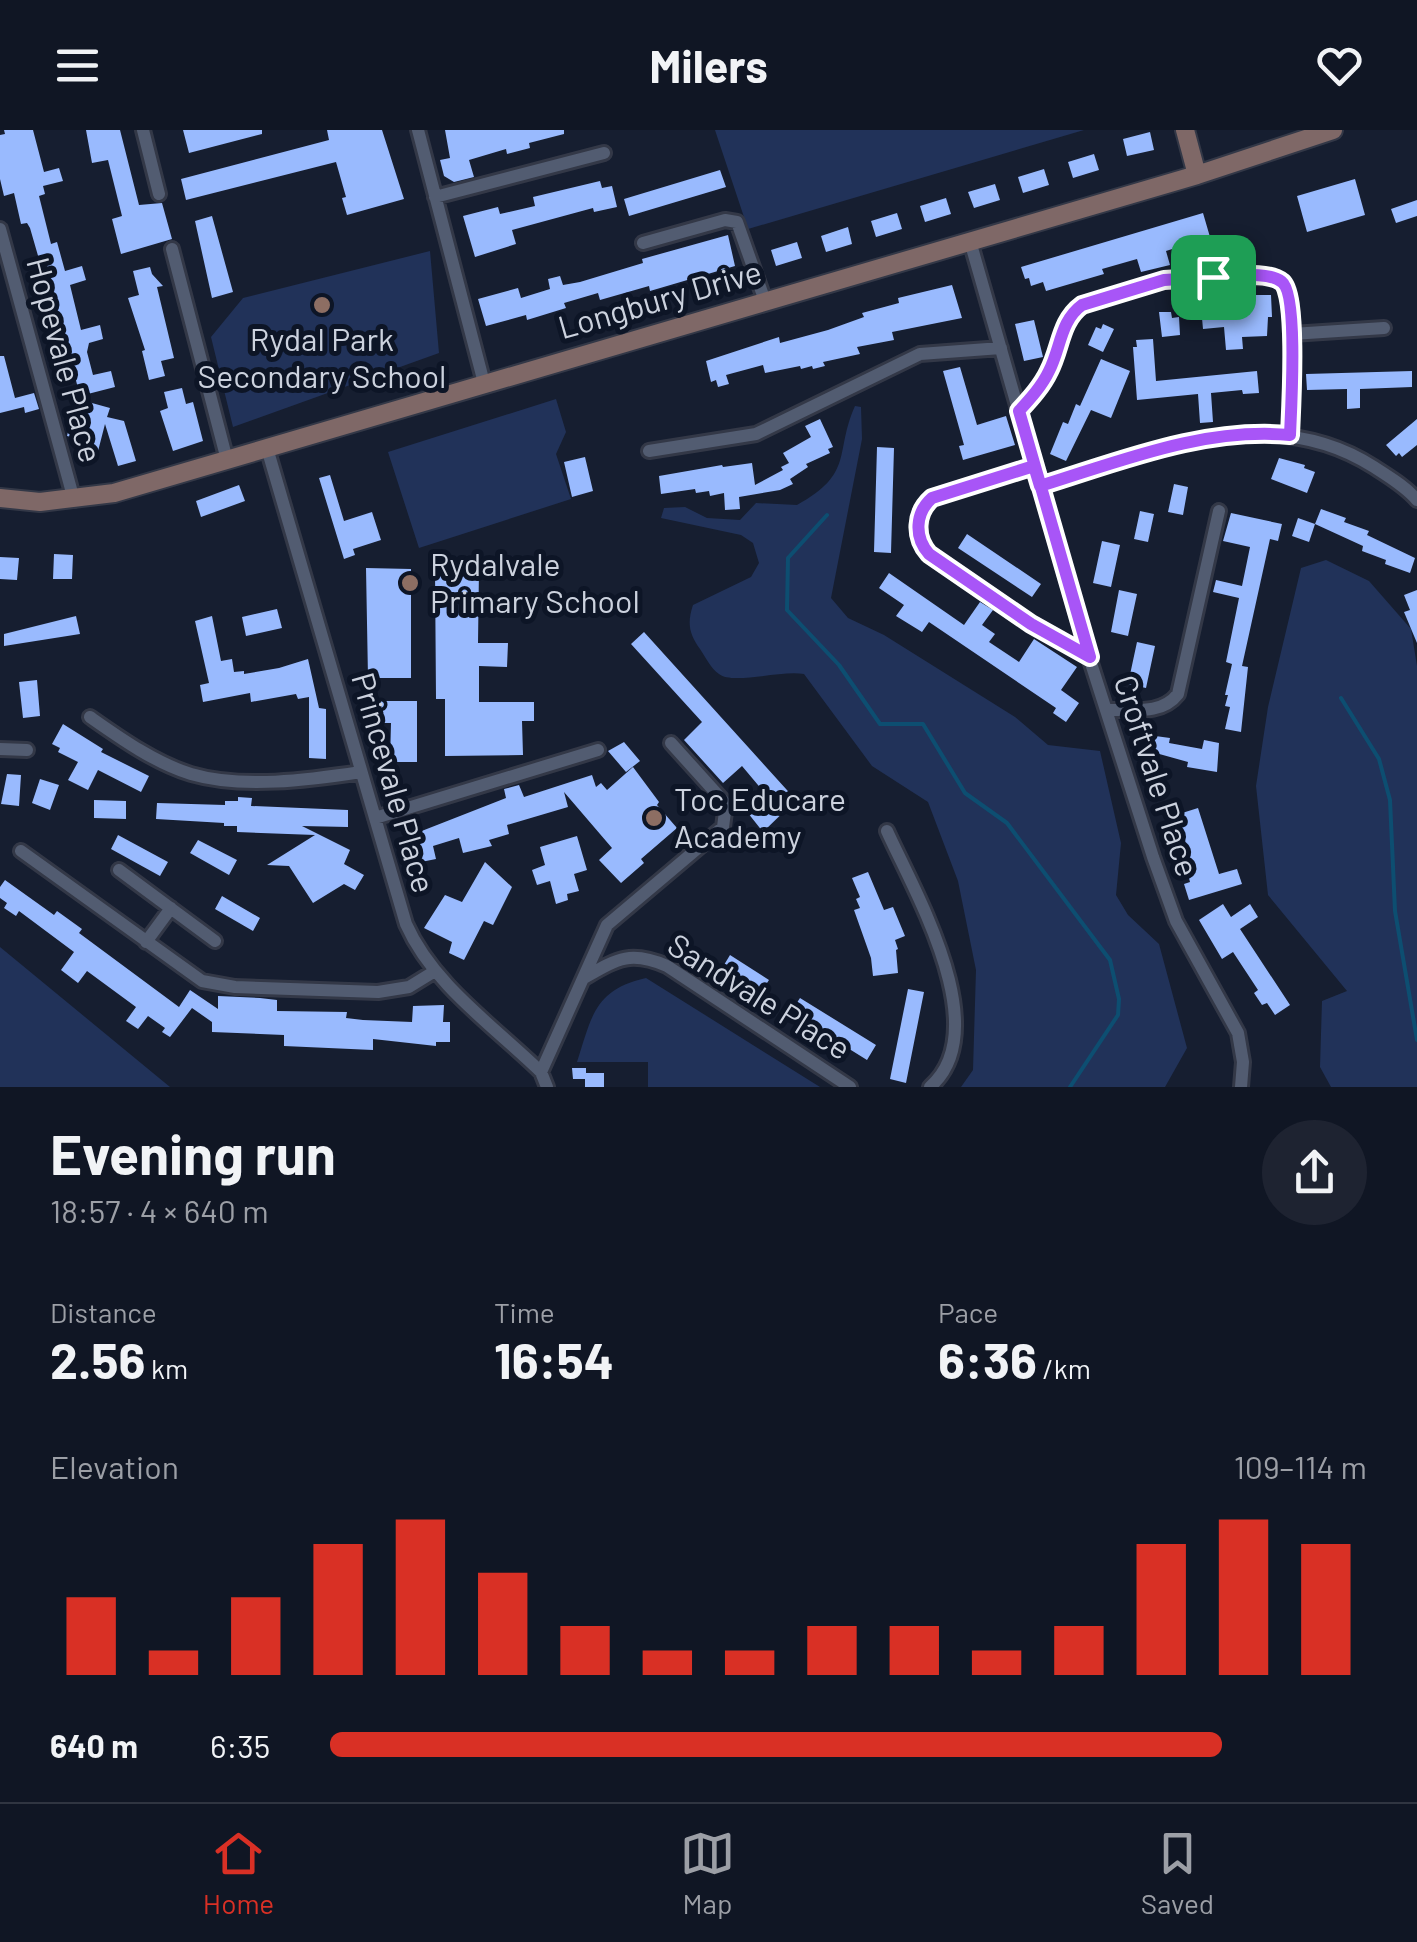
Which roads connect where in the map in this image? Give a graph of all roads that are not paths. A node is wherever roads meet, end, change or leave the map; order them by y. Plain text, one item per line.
1 (143, 130) edge
2 (418, 130) edge
3 (1185, 130) edge
4 (1323, 132) edge
5 (604, 154) dead end
6 (1197, 176) junction
7 (159, 194) dead end
8 (435, 196) junction
9 (1, 232) edge
10 (970, 241) junction
11 (642, 243) dead end
12 (172, 249) dead end
13 (765, 301) junction
14 (1384, 328) dead end
15 (1292, 334) junction
16 (1000, 348) junction
17 (484, 383) junction
18 (1019, 411) junction
19 (1290, 435) junction
20 (268, 448) junction
21 (649, 452) dead end
22 (227, 460) junction
23 (1034, 466) junction
24 (1040, 486) junction
25 (1415, 494) edge
26 (0, 498) edge
27 (74, 500) junction
28 (1219, 511) dead end
29 (1090, 657) junction
30 (1106, 710) junction
31 (90, 718) dead end
32 (671, 743) dead end
33 (0, 749) edge
34 (28, 750) dead end
35 (598, 750) dead end
36 (361, 772) junction
37 (375, 818) junction
38 (886, 831) dead end
39 (21, 852) dead end
40 (119, 870) dead end
41 (171, 908) junction
42 (215, 941) dead end
43 (146, 942) junction
44 (434, 972) junction
45 (584, 978) junction
46 (541, 1072) junction
47 (547, 1087) edge
48 (850, 1087) edge
49 (930, 1087) edge
50 (1242, 1087) edge

1 - 7 street
2 - 8 street
3 - 6 street
4 - 6 street, Longbury Drive
5 - 8 street
6 - 10 street, Longbury Drive
8 - 17 street
9 - 27 street, Hopevale Place
10 - 13 street, Longbury Drive
10 - 16 street, Croftvale Place
11 - 13 street
12 - 22 street
13 - 17 street, Longbury Drive
14 - 15 street
15 - 18 street
15 - 19 street
16 - 18 street, Croftvale Place
16 - 21 street
17 - 20 street, Longbury Drive
18 - 23 street, Croftvale Place
19 - 24 street
19 - 25 street
20 - 22 street, Longbury Drive
20 - 36 street, Princevale Place
22 - 27 street, Longbury Drive
23 - 24 street, Croftvale Place
23 - 29 street
24 - 29 street, Croftvale Place
26 - 27 street, Longbury Drive
28 - 30 street
29 - 30 street, Croftvale Place
30 - 50 street, Croftvale Place
31 - 36 street
32 - 45 street
33 - 34 street
35 - 37 street
36 - 37 street, Princevale Place
37 - 44 street, Princevale Place
38 - 49 street
39 - 43 street
40 - 41 street
41 - 42 street
41 - 43 street
43 - 44 street
44 - 46 street, Princevale Place
45 - 46 street
45 - 48 street, Sandvale Place
46 - 47 street, Princevale Place

